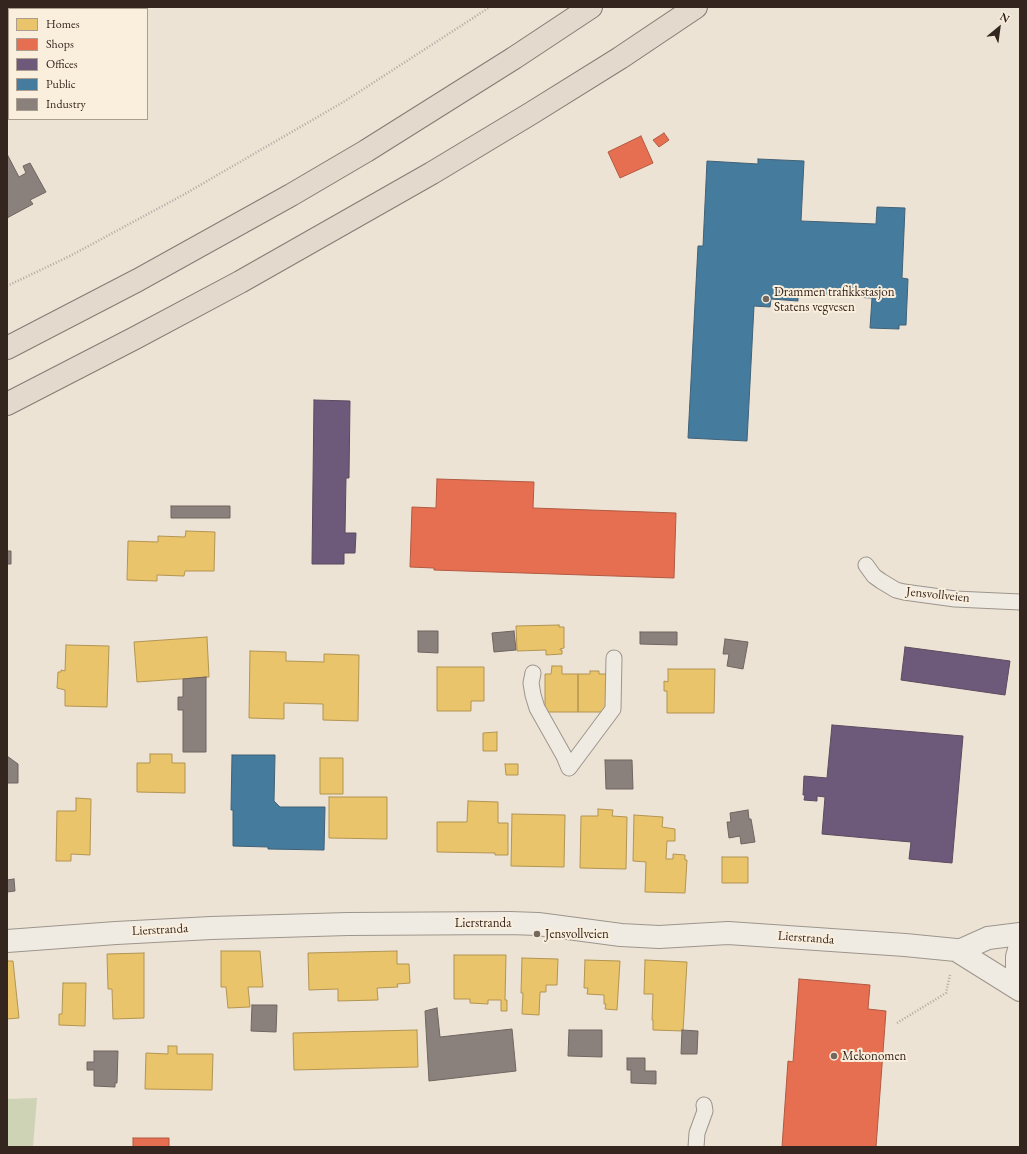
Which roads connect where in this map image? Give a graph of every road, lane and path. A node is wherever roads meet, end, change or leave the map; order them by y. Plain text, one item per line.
1 (490, 7) edge
2 (591, 7) edge
3 (696, 7) edge
4 (7, 286) edge
5 (7, 348) edge
6 (7, 404) edge
7 (866, 565) dead end
8 (1020, 602) edge
9 (614, 658) dead end
10 (533, 673) dead end
11 (1020, 934) edge
12 (7, 941) edge
13 (1020, 946) edge
14 (955, 960) junction
15 (1020, 982) edge
16 (1020, 990) edge
17 (897, 1023) dead end
18 (704, 1105) dead end
19 (696, 1147) edge

1 - 4 path
2 - 5 highway
3 - 6 highway
7 - 8 lane, Jensvollveien
9 - 10 lane
11 - 14 street
12 - 14 street, Lierstranda
13 - 15 street
14 - 16 street, Lierstranda
14 - 17 path
18 - 19 lane

